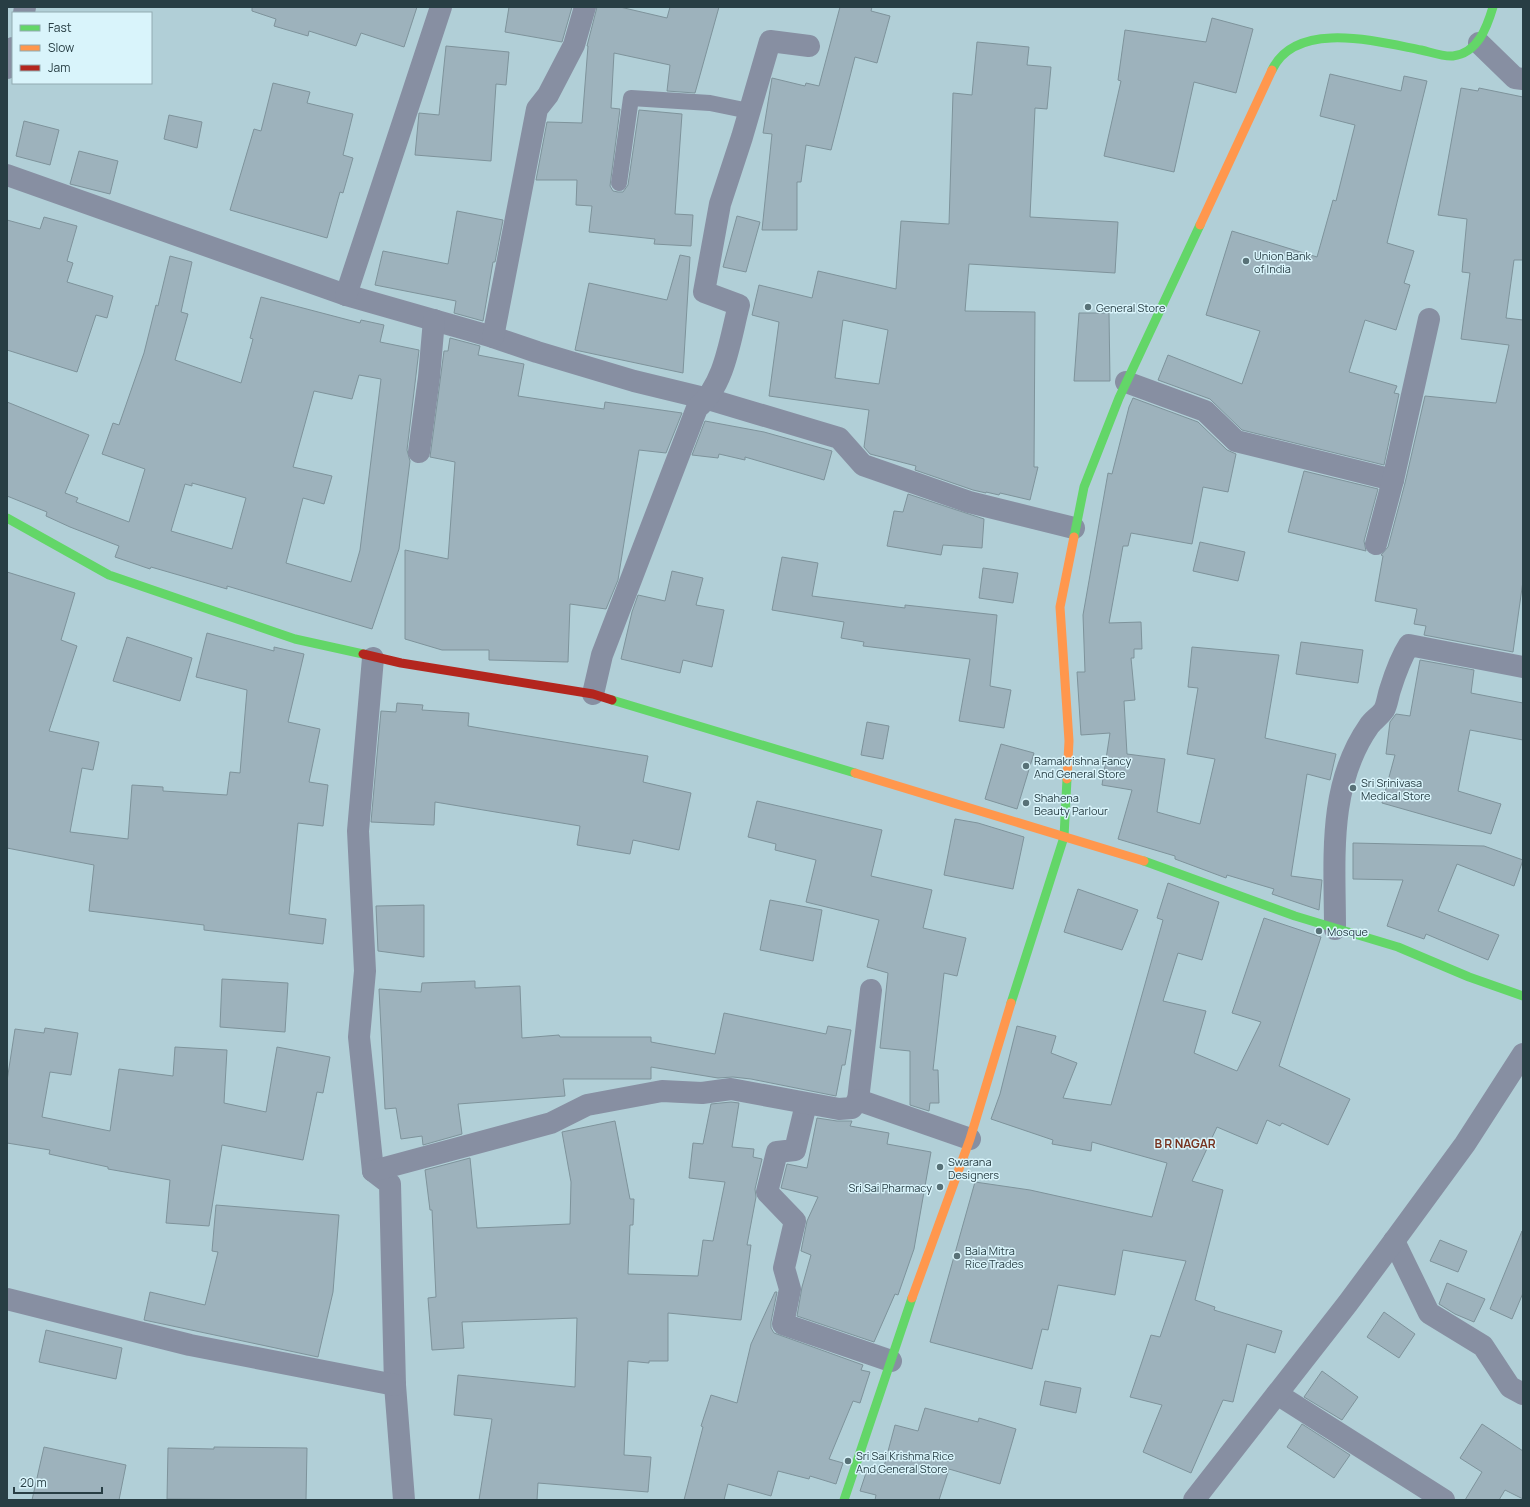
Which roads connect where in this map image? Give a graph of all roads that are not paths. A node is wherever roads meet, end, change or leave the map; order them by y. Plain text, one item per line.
1 (441, 7) edge
2 (585, 7) edge
3 (1493, 7) edge
4 (1479, 42) junction
5 (809, 46) dead end
6 (12, 51) edge
7 (7, 68) edge
8 (1523, 79) edge
9 (749, 111) junction
10 (7, 175) edge
11 (619, 183) dead end
12 (346, 295) junction
13 (1429, 319) dead end
14 (434, 320) junction
15 (493, 337) junction
16 (1126, 382) junction
17 (708, 399) junction
18 (418, 452) dead end
19 (1393, 480) junction
20 (7, 518) edge
21 (1074, 528) junction
22 (1376, 544) dead end
23 (373, 658) junction
24 (1523, 667) edge
25 (593, 694) junction
26 (1064, 837) junction
27 (1335, 929) junction
28 (871, 990) dead end
29 (1523, 996) edge
30 (1523, 1054) edge
31 (858, 1100) junction
32 (806, 1104) junction
33 (970, 1139) junction
34 (373, 1171) junction
35 (1394, 1241) junction
36 (7, 1300) edge
37 (891, 1361) junction
38 (395, 1384) junction
39 (1277, 1394) junction
40 (1523, 1394) edge
41 (404, 1500) edge
42 (844, 1500) edge
43 (1194, 1500) edge
44 (1444, 1500) edge

1 - 12 street
2 - 15 street
3 - 4 main road
4 - 8 street
4 - 16 main road
5 - 9 street
6 - 7 street
9 - 11 lane
9 - 17 street
10 - 12 street
12 - 14 street
13 - 19 street
14 - 15 street
14 - 18 street
15 - 17 street
16 - 19 street
16 - 21 main road
17 - 21 street
17 - 25 street
19 - 22 street
20 - 23 main road
21 - 26 main road
23 - 25 main road
23 - 34 street
24 - 27 street
25 - 26 main road
26 - 27 main road
26 - 33 main road
27 - 29 main road
28 - 31 street
30 - 35 street
31 - 32 street
31 - 33 street
32 - 34 street
32 - 37 street
33 - 37 main road
34 - 38 street
35 - 39 street
35 - 40 street
36 - 38 street
37 - 42 main road
38 - 41 street
39 - 43 street
39 - 44 street

